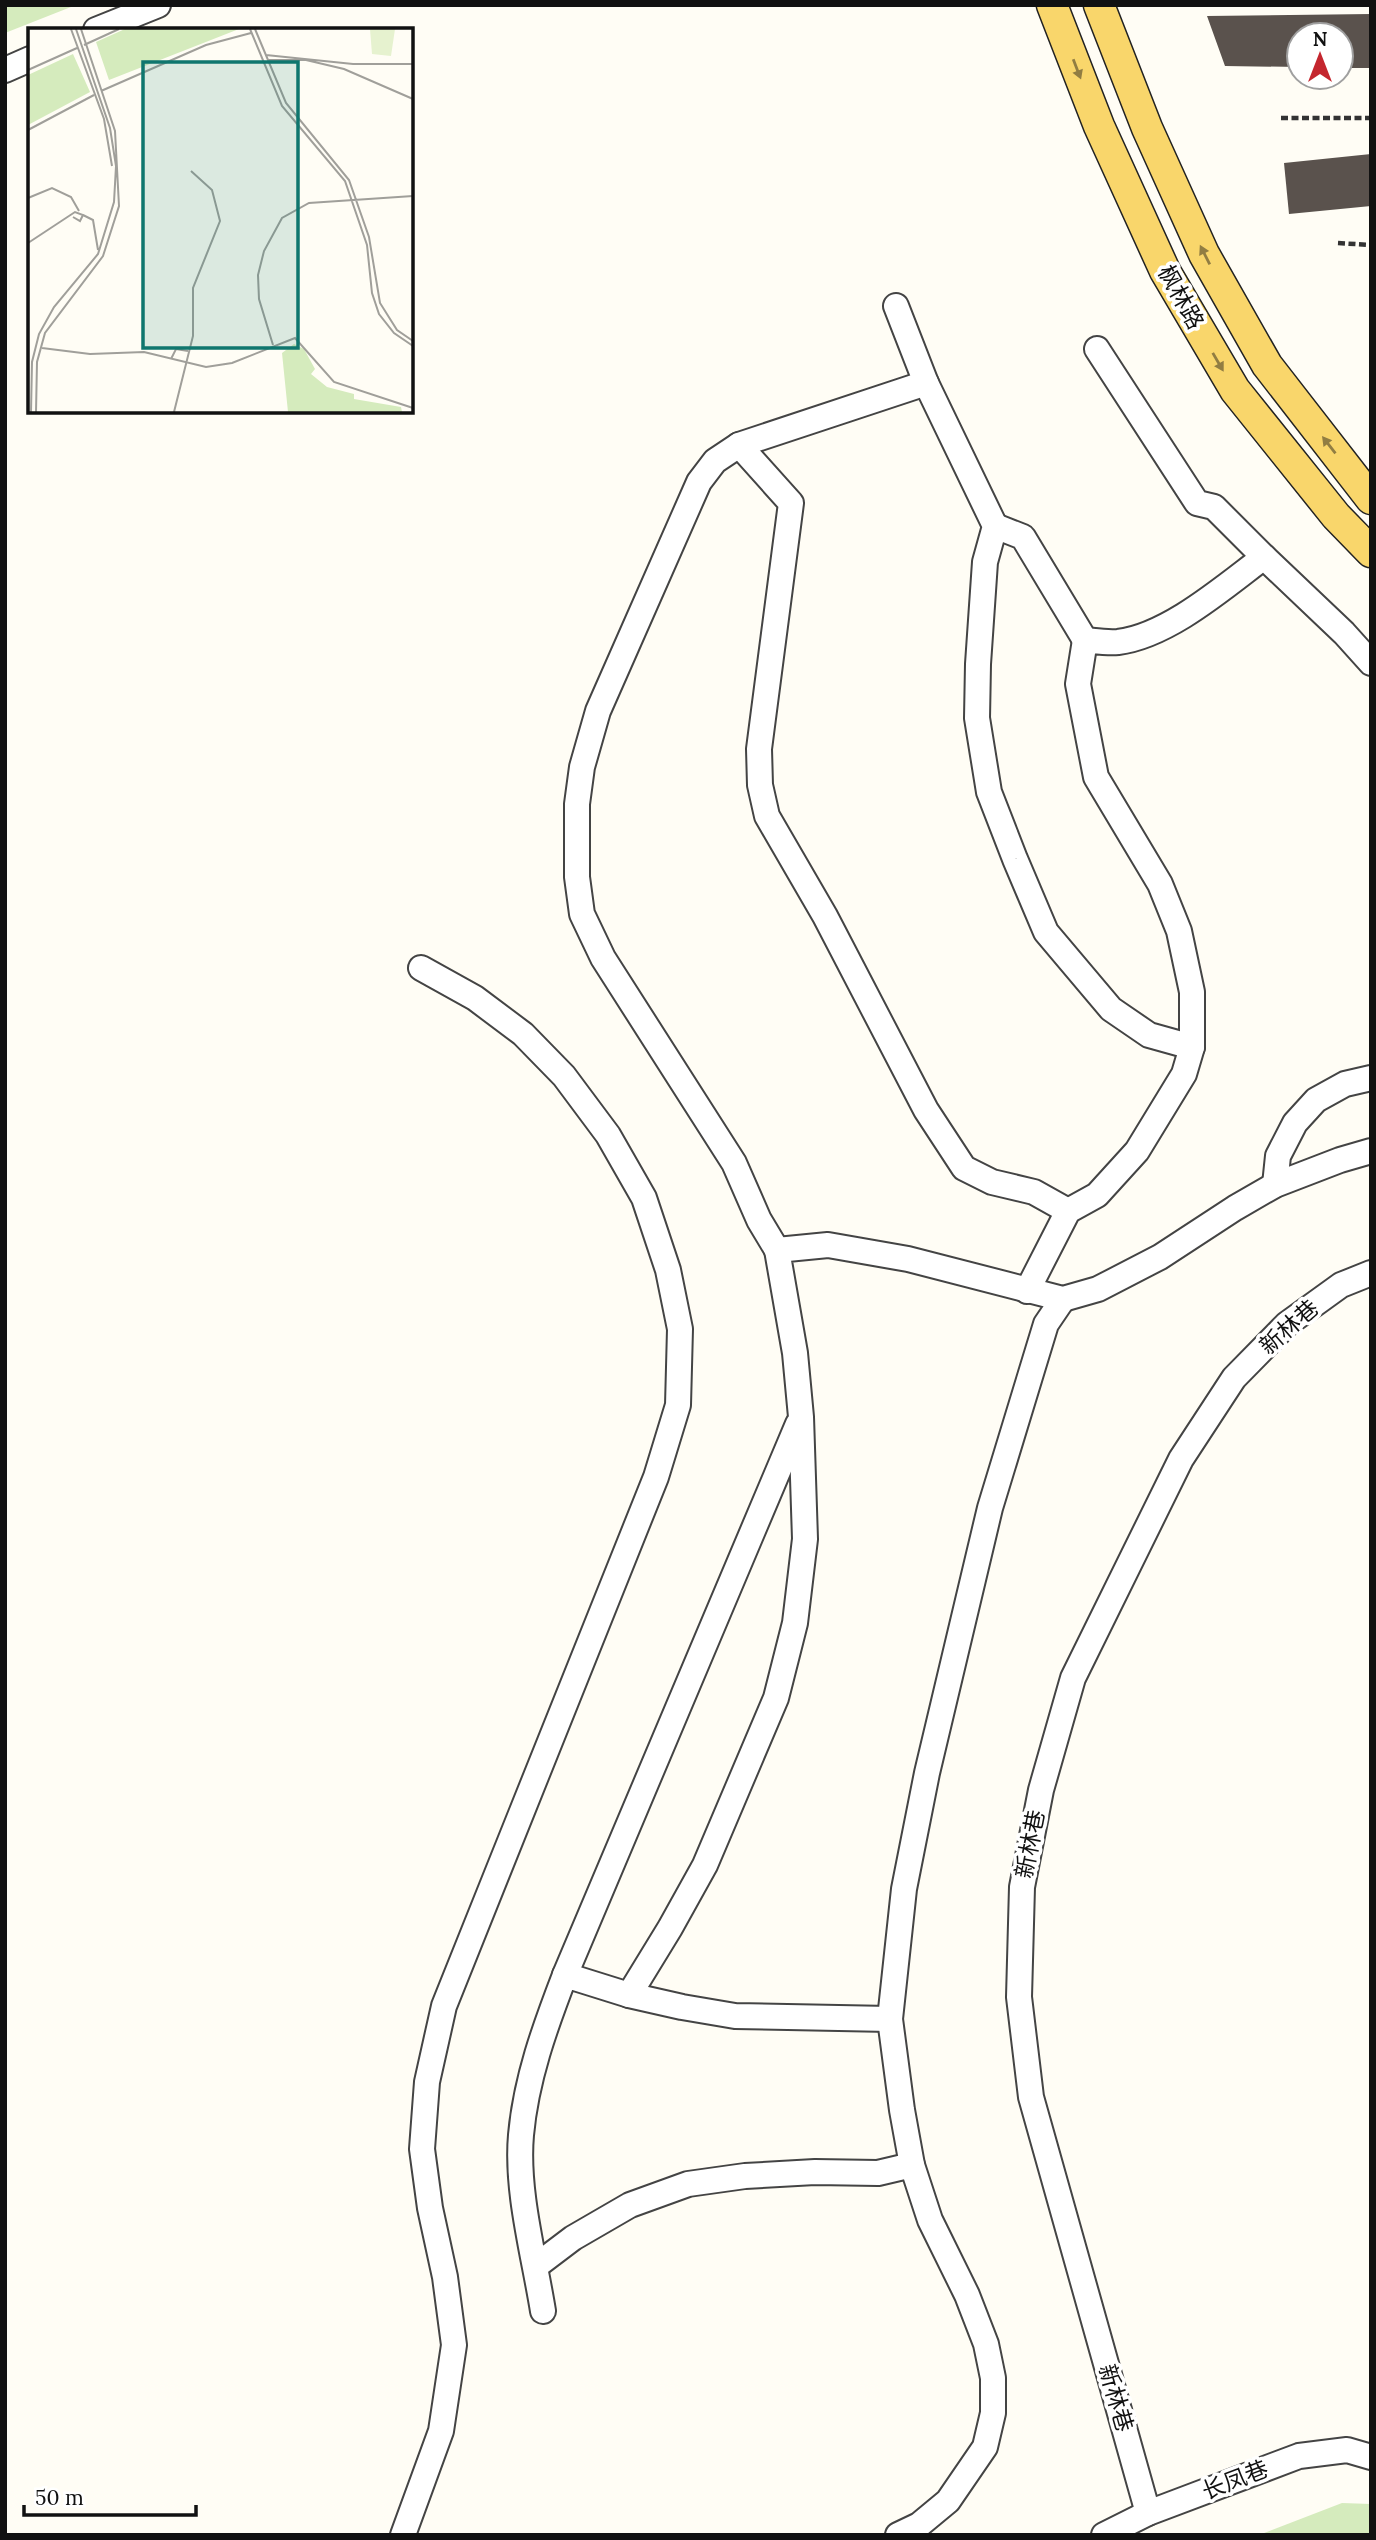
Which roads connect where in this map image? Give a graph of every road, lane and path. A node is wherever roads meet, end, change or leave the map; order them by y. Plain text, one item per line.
1 (158, 5) edge
2 (1052, 5) edge
3 (1099, 5) edge
4 (101, 28) edge
5 (28, 60) edge
6 (5, 70) edge
7 (1281, 118) dead end
8 (1371, 118) edge
9 (1338, 243) dead end
10 (1371, 245) edge
11 (896, 306) dead end
12 (1097, 349) dead end
13 (926, 383) junction
14 (739, 445) junction
15 (1371, 499) edge
16 (995, 526) junction
17 (1371, 552) edge
18 (1264, 558) junction
19 (1085, 640) junction
20 (1371, 663) edge
21 (421, 968) dead end
22 (1192, 1047) junction
23 (1371, 1078) edge
24 (1371, 1151) edge
25 (1275, 1185) junction
26 (1068, 1211) junction
27 (777, 1250) junction
28 (1371, 1273) edge
29 (1027, 1291) junction
30 (1063, 1299) junction
31 (801, 1417) junction
32 (565, 1975) junction
33 (629, 1995) junction
34 (890, 2019) junction
35 (912, 2165) junction
36 (536, 2266) junction
37 (543, 2311) dead end
38 (1371, 2457) edge
39 (1148, 2513) junction
40 (403, 2535) edge
41 (898, 2535) edge
42 (1104, 2535) edge

1 - 4 street
2 -> 17 main road, 枫林路
15 -> 3 main road, 枫林路
5 - 6 street
7 - 8 path
9 - 10 path
11 - 13 street
12 - 18 street
13 - 14 street
13 - 16 street
14 - 26 street
14 - 27 street
16 - 19 street
16 - 22 street
18 - 19 street
18 - 20 street
19 - 22 street
21 - 40 street
22 - 26 street
23 - 25 street
24 - 25 street
25 - 30 street
26 - 29 street
27 - 29 street
27 - 31 street
28 - 39 street, 新林巷
29 - 30 street
30 - 34 street
31 - 32 street
31 - 33 street
32 - 33 street
32 - 36 street
33 - 34 street
34 - 35 street
35 - 36 street
35 - 41 street
36 - 37 street
38 - 39 street, 长凤巷
39 - 42 street, 长凤巷

